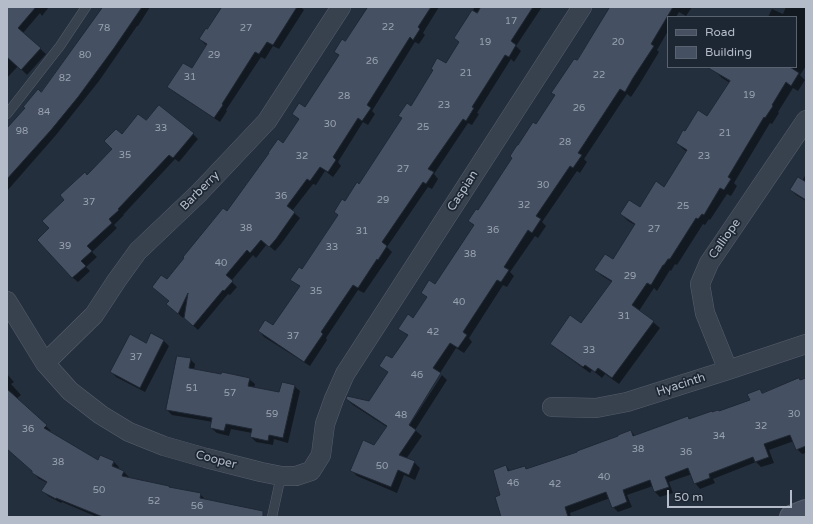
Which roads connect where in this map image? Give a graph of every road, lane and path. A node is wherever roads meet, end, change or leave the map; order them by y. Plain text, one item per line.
1 (86, 7) edge
2 (341, 7) edge
3 (582, 7) edge
4 (7, 114) edge
5 (806, 120) edge
6 (7, 301) edge
7 (806, 344) edge
8 (45, 362) junction
9 (728, 370) junction
10 (345, 374) joint
11 (552, 406) dead end
12 (281, 476) junction
13 (806, 511) edge
14 (272, 517) edge
15 (791, 517) edge

1 - 4 lane
2 - 8 street, Barberry
3 - 10 street, Caspian
5 - 9 street, Calliope
6 - 8 street, Cooper
7 - 9 street, Hyacinth
8 - 12 street, Cooper
9 - 11 street, Hyacinth
10 - 12 street, Cooper
12 - 14 lane
13 - 15 street

